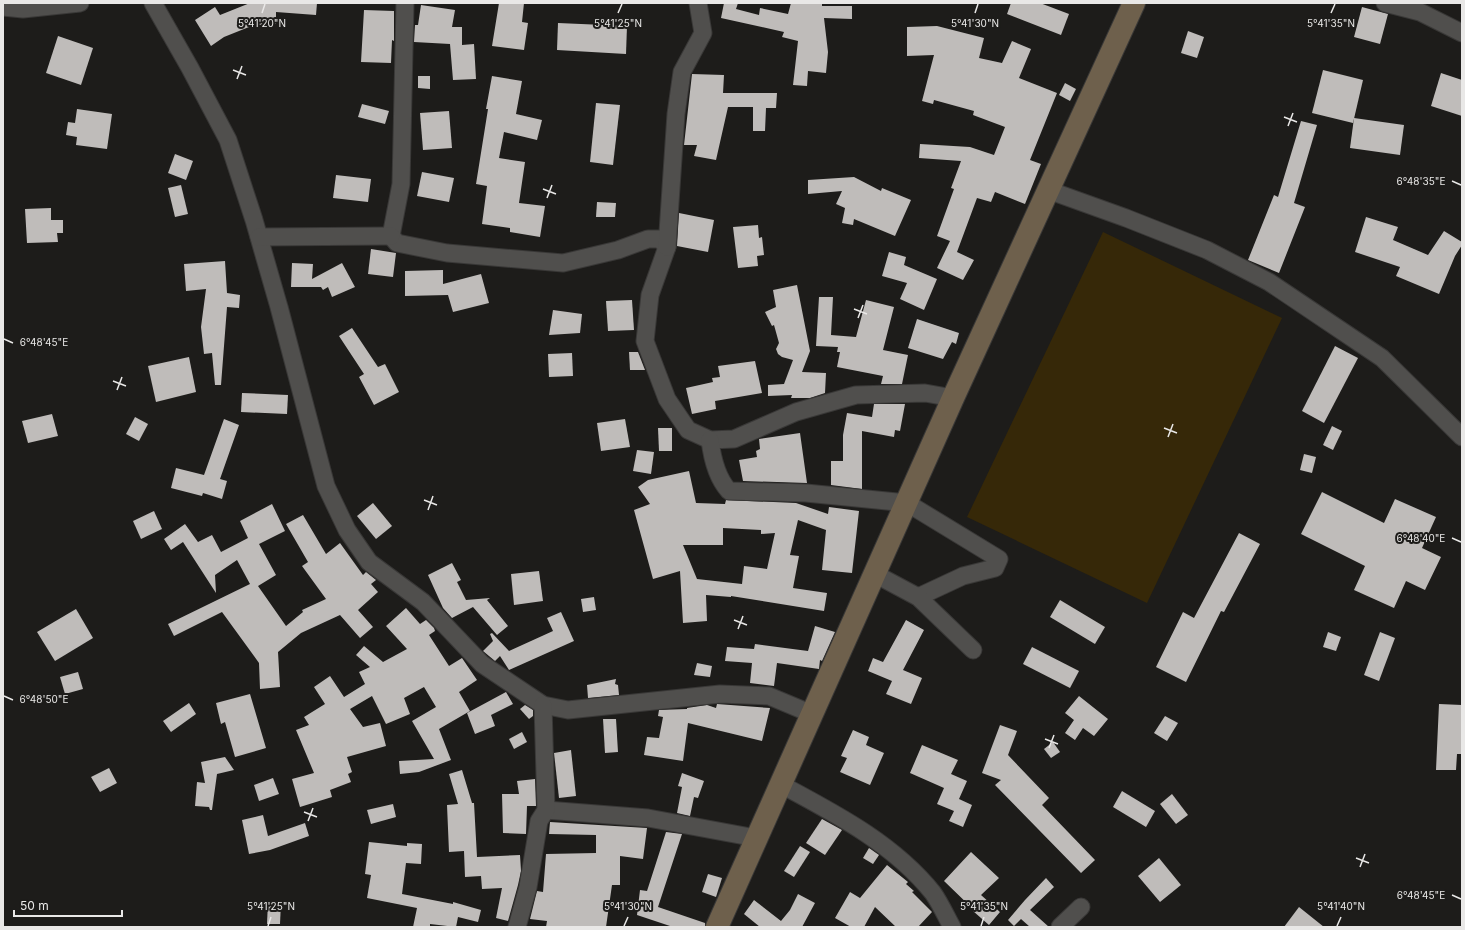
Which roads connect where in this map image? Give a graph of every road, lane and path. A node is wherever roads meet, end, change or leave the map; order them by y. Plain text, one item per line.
1 (80, 3) edge
2 (153, 3) edge
3 (405, 3) edge
4 (698, 3) edge
5 (1134, 3) edge
6 (1386, 3) edge
7 (3, 7) edge
8 (1462, 33) edge
9 (1048, 190) junction
10 (392, 236) junction
11 (259, 237) junction
12 (667, 247) junction
13 (953, 398) junction
14 (1462, 437) edge
15 (710, 440) junction
16 (906, 503) junction
17 (875, 574) junction
18 (918, 597) junction
19 (973, 650) dead end
20 (543, 705) junction
21 (812, 714) junction
22 (780, 784) junction
23 (546, 810) junction
24 (756, 838) junction
25 (1081, 907) dead end
26 (517, 927) edge
27 (717, 927) edge
28 (952, 927) edge
29 (1060, 927) edge

1 - 7 street
2 - 11 street
3 - 10 street
4 - 12 street
5 - 9 main road
6 - 8 street
9 - 13 main road
9 - 14 street
10 - 11 street
10 - 12 street
11 - 20 street
12 - 15 street
13 - 15 street
13 - 16 main road
15 - 16 street
16 - 17 main road
16 - 18 street
17 - 18 street
17 - 21 main road
18 - 19 street
20 - 21 street
20 - 23 street
21 - 22 main road
22 - 24 main road
22 - 28 street
23 - 24 street
23 - 26 street
24 - 27 main road
25 - 29 street

